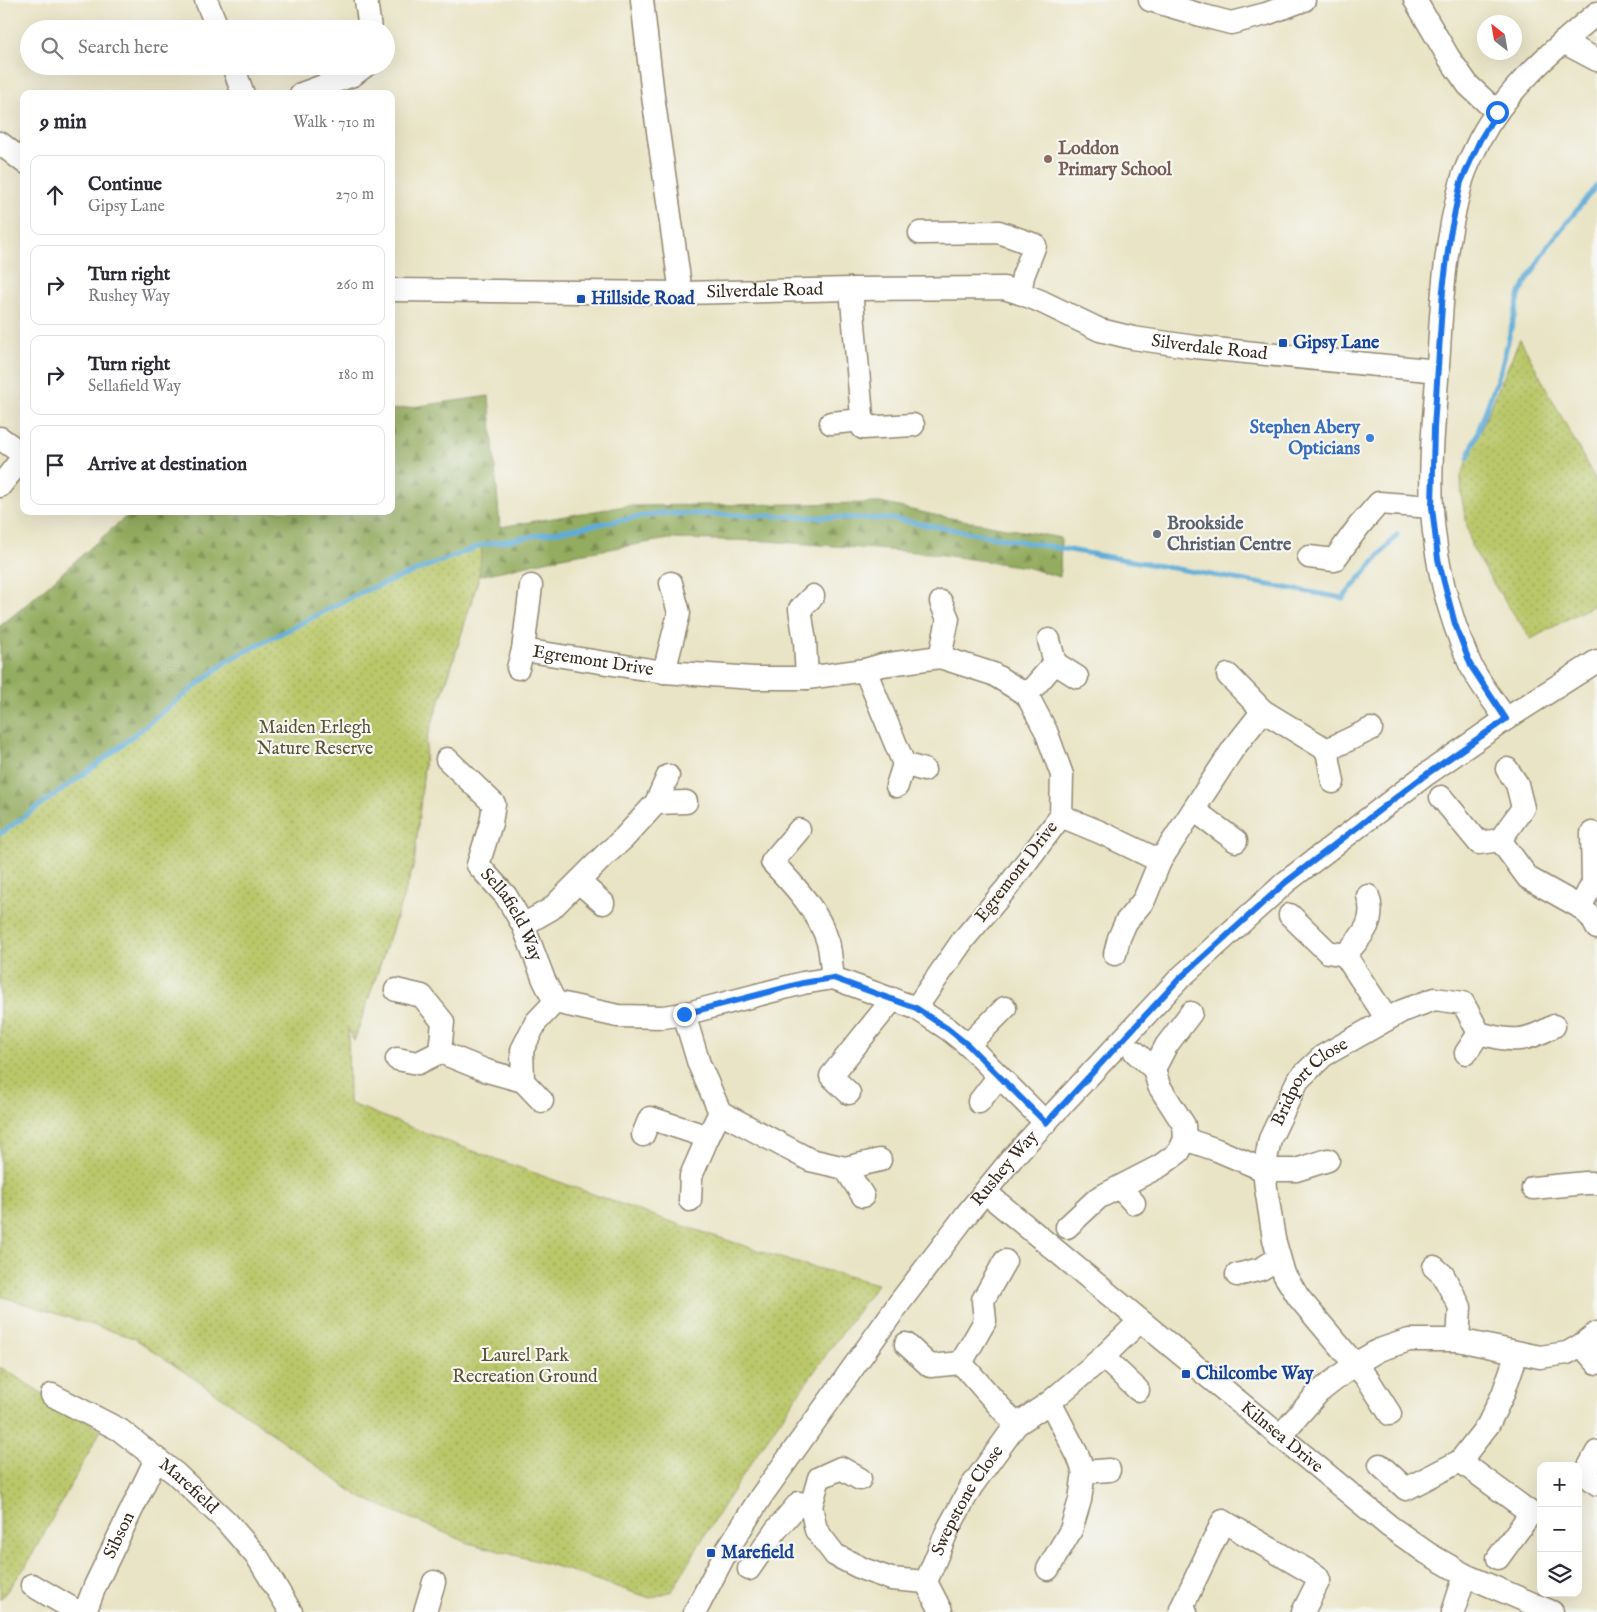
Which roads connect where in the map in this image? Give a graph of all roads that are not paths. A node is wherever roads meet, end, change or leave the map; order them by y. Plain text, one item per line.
1 (206, 0) edge
2 (366, 0) edge
3 (642, 0) edge
4 (1150, 0) edge
5 (1304, 0) edge
6 (1414, 0) edge
7 (1597, 13) edge
8 (214, 20) edge
9 (369, 20) edge
10 (1563, 42) junction
11 (1597, 60) edge
12 (236, 75) edge
13 (352, 75) edge
14 (241, 90) edge
15 (312, 90) edge
16 (1497, 112) junction
17 (0, 143) edge
18 (20, 159) edge
19 (920, 233) dead end
20 (851, 289) junction
21 (395, 290) edge
22 (1020, 292) junction
23 (681, 293) junction
24 (1438, 371) junction
25 (863, 420) junction
26 (831, 423) dead end
27 (913, 425) dead end
28 (0, 438) edge
29 (20, 452) edge
30 (20, 460) edge
31 (0, 486) edge
32 (1432, 507) junction
33 (1308, 558) dead end
34 (671, 583) dead end
35 (531, 586) dead end
36 (801, 602) dead end
37 (941, 602) dead end
38 (1049, 640) dead end
39 (940, 657) junction
40 (1597, 661) edge
41 (1055, 662) junction
42 (865, 670) junction
43 (664, 672) junction
44 (1228, 675) dead end
45 (1077, 677) dead end
46 (807, 678) junction
47 (1027, 695) junction
48 (1263, 711) junction
49 (1506, 719) junction
50 (1371, 729) dead end
51 (1327, 750) junction
52 (447, 759) dead end
53 (1507, 770) dead end
54 (668, 776) dead end
55 (1333, 782) dead end
56 (897, 786) dead end
57 (1441, 797) dead end
58 (686, 802) dead end
59 (656, 803) junction
60 (1194, 810) junction
61 (1061, 816) junction
62 (799, 830) dead end
63 (1592, 834) dead end
64 (1500, 840) junction
65 (1236, 841) dead end
66 (1160, 860) junction
67 (579, 882) junction
68 (1368, 896) dead end
69 (603, 902) dead end
70 (1580, 907) junction
71 (1290, 915) dead end
72 (523, 925) junction
73 (1597, 928) edge
74 (1115, 954) dead end
75 (1345, 955) junction
76 (833, 978) junction
77 (396, 990) dead end
78 (893, 999) junction
79 (555, 1002) junction
80 (916, 1008) junction
81 (1005, 1008) dead end
82 (1191, 1013) dead end
83 (684, 1014) junction
84 (1387, 1019) junction
85 (1554, 1026) dead end
86 (1479, 1033) junction
87 (968, 1045) junction
88 (440, 1052) junction
89 (1135, 1052) dead end
90 (1466, 1053) dead end
91 (397, 1059) dead end
92 (1154, 1069) junction
93 (999, 1076) junction
94 (522, 1081) junction
95 (849, 1093) dead end
96 (542, 1101) dead end
97 (979, 1102) dead end
98 (720, 1112) junction
99 (1046, 1123) junction
100 (643, 1135) dead end
101 (708, 1137) junction
102 (1185, 1139) junction
103 (880, 1160) dead end
104 (1328, 1160) dead end
105 (845, 1168) junction
106 (1264, 1170) junction
107 (1597, 1183) edge
108 (1533, 1188) dead end
109 (985, 1192) junction
110 (863, 1196) dead end
111 (690, 1200) dead end
112 (1067, 1227) dead end
113 (1279, 1258) junction
114 (1004, 1261) dead end
115 (1434, 1267) dead end
116 (1237, 1275) dead end
117 (1140, 1321) junction
118 (1589, 1339) edge
119 (1458, 1340) junction
120 (906, 1344) dead end
121 (1516, 1352) junction
122 (1103, 1357) junction
123 (961, 1363) junction
124 (1355, 1364) junction
125 (1597, 1364) edge
126 (1138, 1390) dead end
127 (52, 1395) dead end
128 (1050, 1402) junction
129 (1390, 1414) dead end
130 (1016, 1425) junction
131 (1279, 1437) junction
132 (1597, 1452) edge
133 (156, 1459) junction
134 (1460, 1461) junction
135 (1380, 1465) dead end
136 (1109, 1470) dead end
137 (1084, 1472) junction
138 (860, 1479) dead end
139 (1587, 1480) edge
140 (811, 1506) junction
141 (1498, 1558) dead end
142 (749, 1569) dead end
143 (1048, 1569) dead end
144 (1465, 1575) junction
145 (434, 1582) dead end
146 (926, 1582) junction
147 (32, 1585) dead end
148 (941, 1611) dead end
149 (78, 1612) edge
150 (85, 1612) edge
151 (291, 1612) edge
152 (426, 1612) edge
153 (695, 1612) edge
154 (1186, 1612) edge
155 (1303, 1612) edge
156 (1454, 1612) edge
157 (1552, 1612) edge

1 - 8 street
2 - 9 street
3 - 23 street
4 - 5 street
6 - 16 street
7 - 10 street
10 - 11 street
10 - 16 street
12 - 14 street
13 - 15 street
16 - 24 street
17 - 18 street
19 - 22 street
20 - 22 street, Silverdale Road
20 - 23 street, Silverdale Road
20 - 25 street
21 - 23 street, Silverdale Road
22 - 24 street, Silverdale Road
24 - 32 street
25 - 26 street
25 - 27 street
28 - 29 street
30 - 31 street
32 - 33 street
32 - 49 street
34 - 43 street, Egremont Drive
35 - 43 street, Egremont Drive
36 - 46 street
37 - 39 street
38 - 41 street
39 - 42 street, Egremont Drive
39 - 47 street, Egremont Drive
40 - 49 street, Rushey Way
41 - 45 street
41 - 47 street
42 - 46 street, Egremont Drive
42 - 56 street
43 - 46 street, Egremont Drive
44 - 48 street
47 - 61 street, Egremont Drive
48 - 51 street
48 - 60 street
49 - 99 street, Rushey Way
50 - 51 street
51 - 55 street
52 - 72 street, Sellafield Way
53 - 64 street
54 - 59 street
57 - 64 street
58 - 59 street
59 - 67 street
60 - 65 street
60 - 66 street
61 - 66 street
61 - 80 street, Egremont Drive
62 - 76 street
63 - 70 street
64 - 70 street
66 - 74 street
67 - 69 street
67 - 72 street
68 - 75 street
70 - 73 street
71 - 75 street
72 - 79 street, Sellafield Way
75 - 84 street
76 - 78 street
76 - 83 street
77 - 88 street
78 - 80 street
78 - 95 street
79 - 83 street
79 - 94 street
80 - 87 street
81 - 87 street
82 - 92 street
83 - 98 street
84 - 86 street, Bridport Close
84 - 106 street, Bridport Close
85 - 86 street
86 - 90 street
87 - 93 street
88 - 91 street
88 - 94 street
89 - 92 street
92 - 102 street
93 - 97 street
93 - 99 street
94 - 96 street
98 - 101 street
98 - 105 street
99 - 109 street, Rushey Way
100 - 101 street
101 - 111 street
102 - 106 street
102 - 112 street
103 - 105 street
104 - 106 street
105 - 110 street
106 - 113 street, Bridport Close
107 - 108 street
109 - 117 street, Kilnsea Drive
109 - 153 street, Rushey Way
113 - 116 street
113 - 124 street, Bridport Close
114 - 123 street
115 - 119 street
117 - 122 street, Swepstone Close
117 - 131 street, Kilnsea Drive
118 - 121 street
118 - 125 street
119 - 121 street
119 - 124 street
120 - 123 street
121 - 134 street
122 - 126 street
122 - 128 street, Swepstone Close
123 - 130 street
124 - 129 street
124 - 131 street
127 - 133 street, Marefield
128 - 130 street, Swepstone Close
128 - 137 street
130 - 146 street, Swepstone Close
131 - 144 street, Kilnsea Drive
132 - 139 street
133 - 150 street, Sibson
133 - 151 street, Marefield
134 - 135 street
134 - 141 street
136 - 137 street
137 - 143 street
138 - 140 street
140 - 142 street
140 - 146 street
144 - 156 street
144 - 157 street, Kilnsea Drive
145 - 152 street
146 - 148 street
147 - 149 street
154 - 155 street

